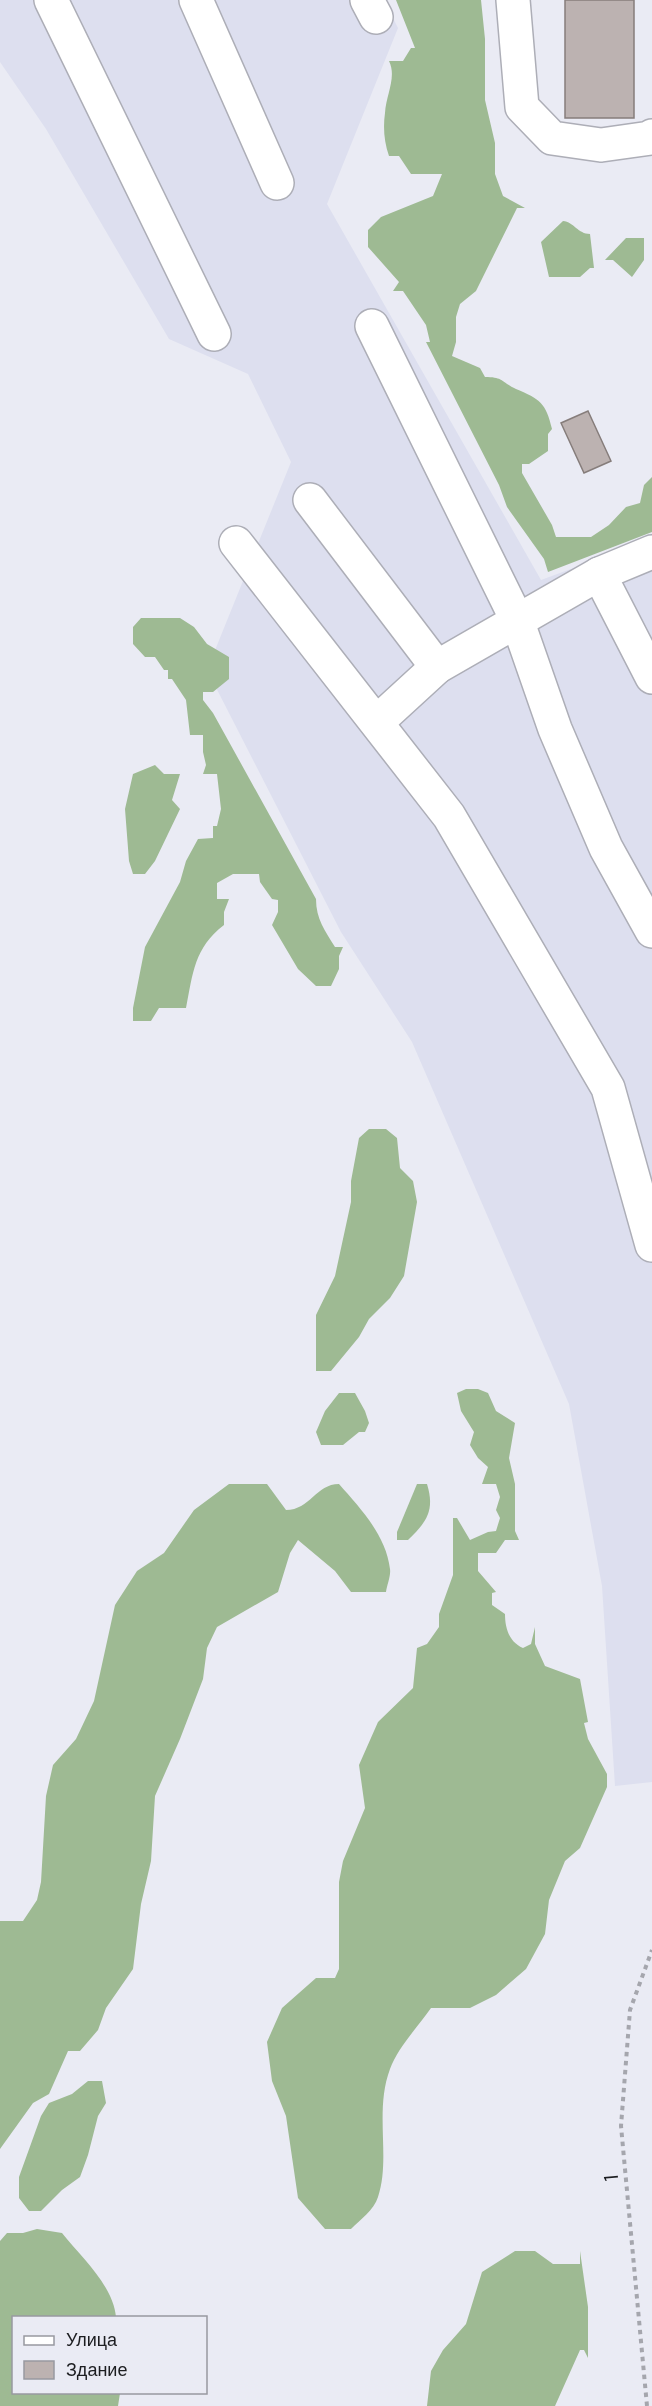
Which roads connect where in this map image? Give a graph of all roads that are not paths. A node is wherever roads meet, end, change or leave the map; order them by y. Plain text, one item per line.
1 (51, 0) edge
2 (196, 0) edge
3 (513, 0) edge
4 (652, 136) edge
5 (277, 183) dead end
6 (372, 326) dead end
7 (214, 334) dead end
8 (310, 500) dead end
9 (236, 543) dead end
10 (652, 552) edge
11 (599, 574) junction
12 (517, 620) junction
13 (437, 667) junction
14 (652, 676) edge
15 (377, 722) junction
16 (652, 931) edge
17 (652, 1245) edge

1 - 7 lane
2 - 5 lane
3 - 4 lane
6 - 12 lane
8 - 13 lane
9 - 15 lane
10 - 11 lane
11 - 12 lane
11 - 14 lane
12 - 13 lane
12 - 16 lane
13 - 15 lane
15 - 17 lane

